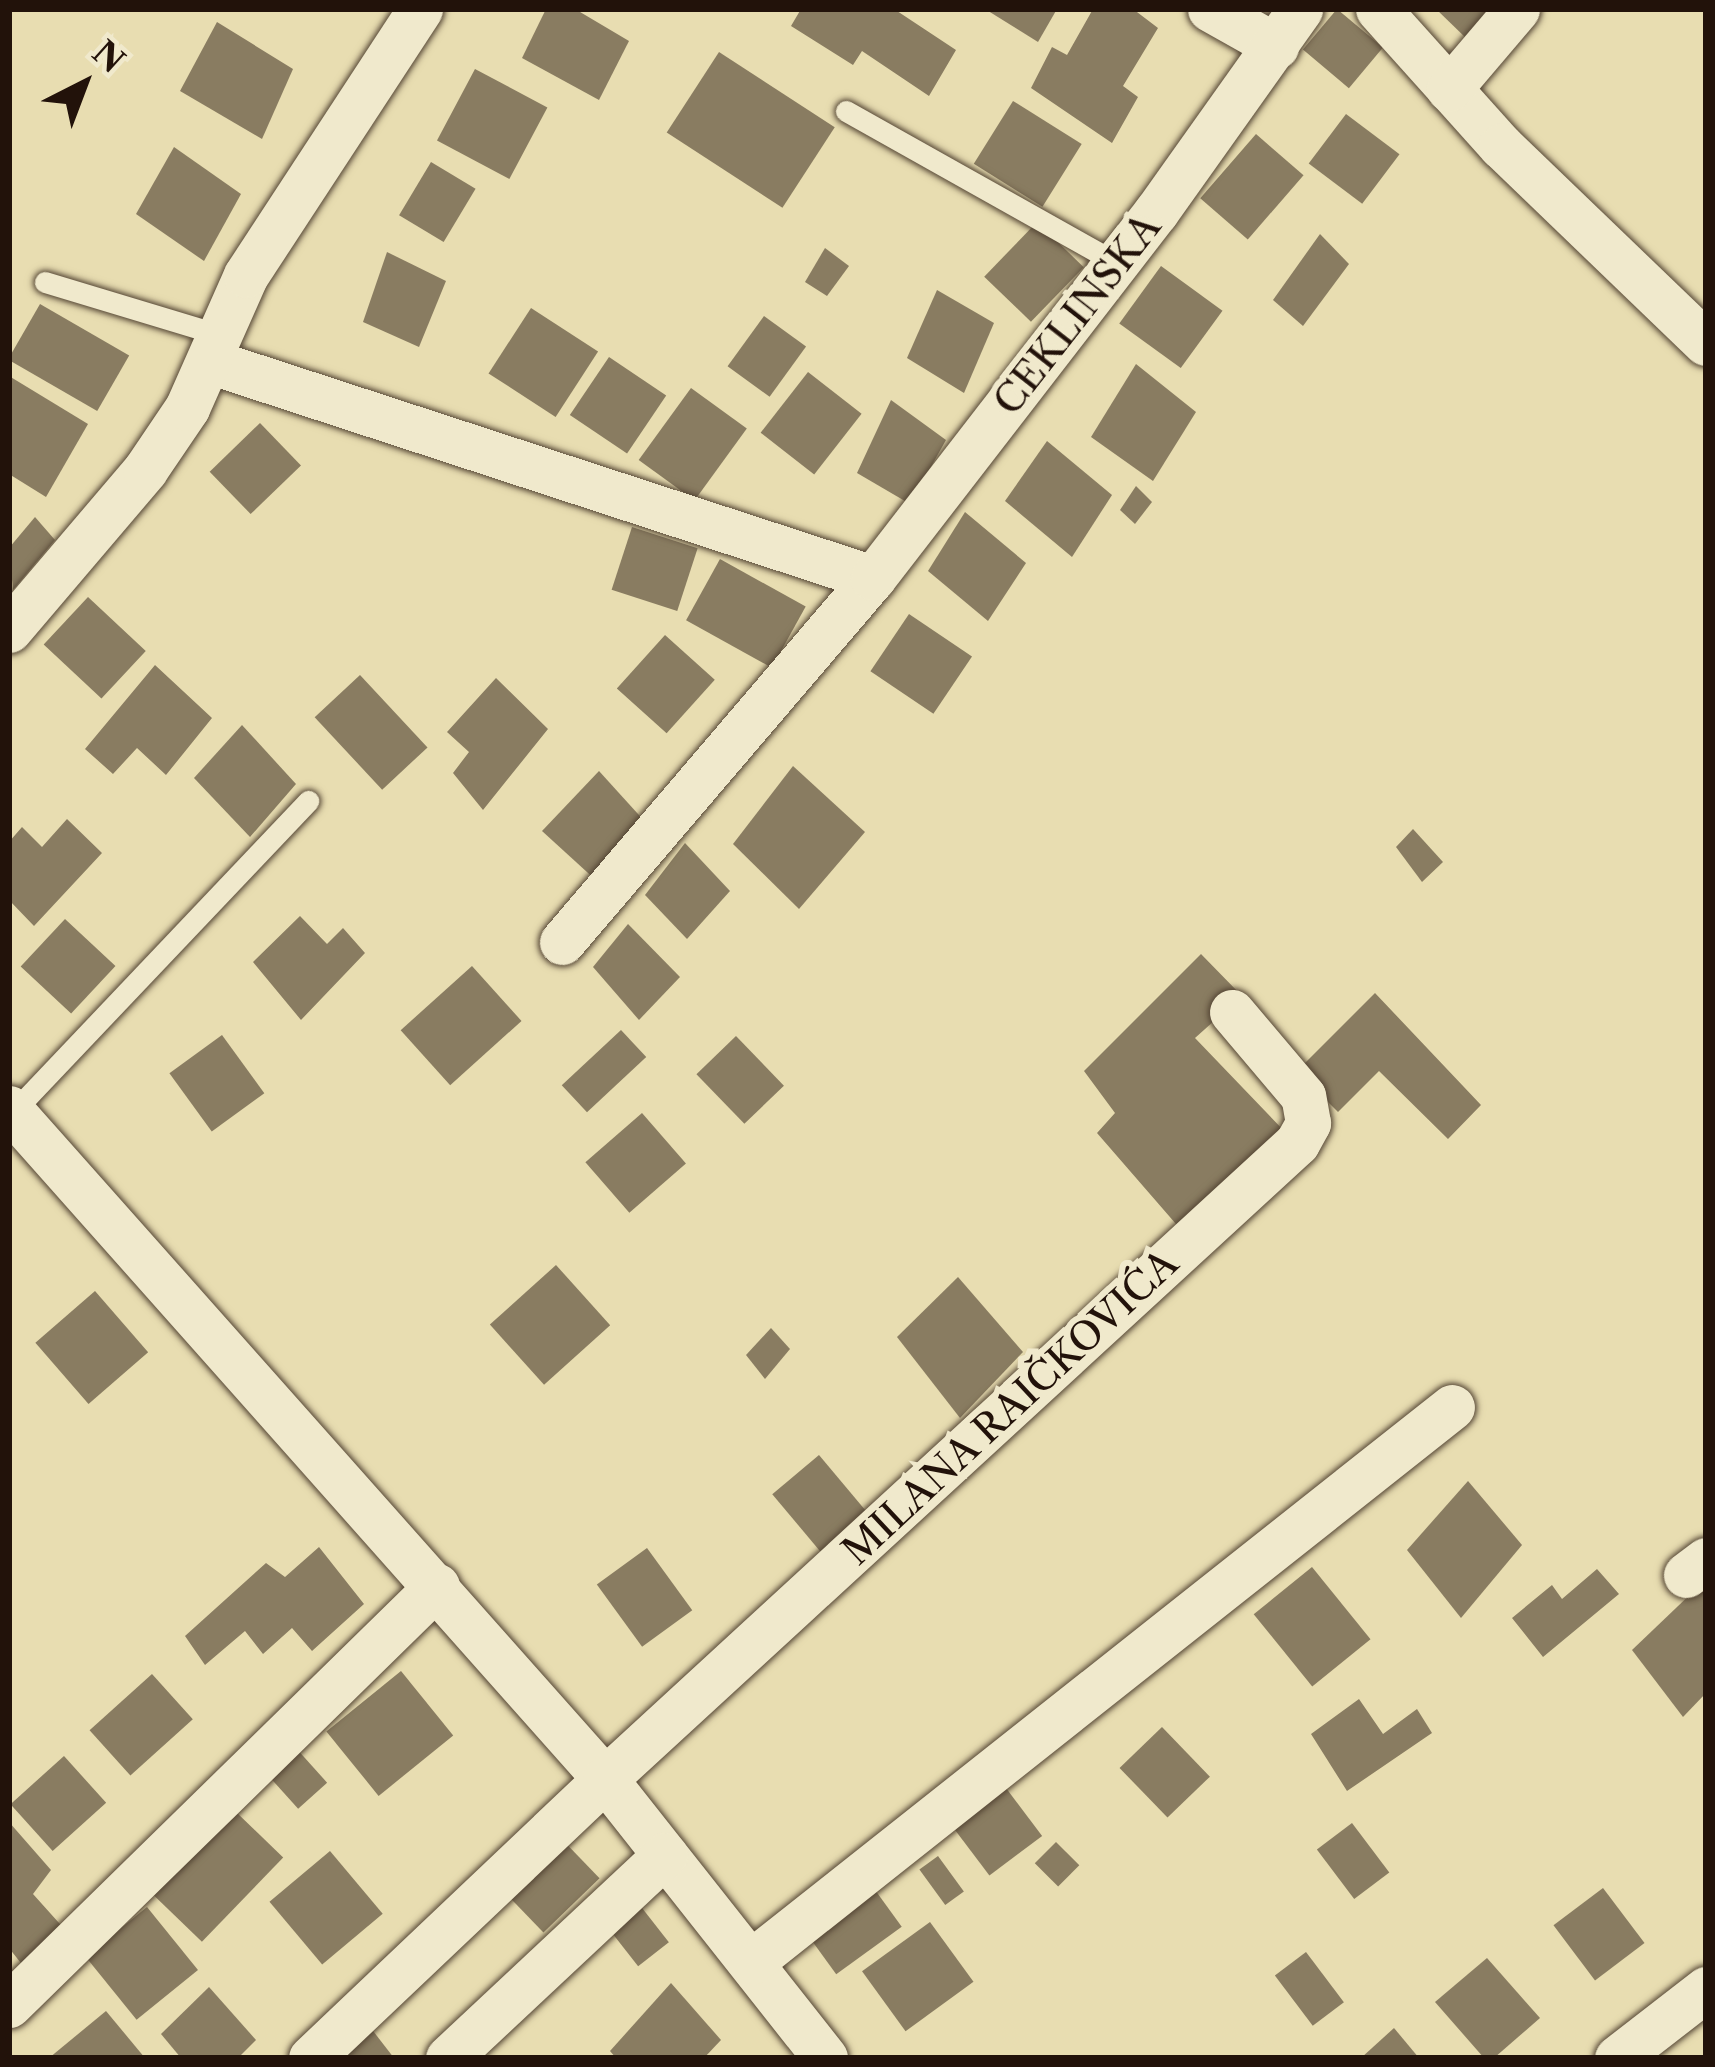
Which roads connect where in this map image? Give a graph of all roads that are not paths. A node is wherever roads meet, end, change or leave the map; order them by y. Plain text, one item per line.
1 (420, 9) edge
2 (1210, 9) edge
3 (1378, 9) edge
4 (1517, 9) edge
5 (1288, 28) edge
6 (1449, 89) junction
7 (846, 111) dead end
8 (1117, 263) junction
9 (45, 282) dead end
10 (1706, 343) edge
11 (216, 348) junction
12 (873, 578) junction
13 (9, 630) edge
14 (308, 801) dead end
15 (562, 942) dead end
16 (1232, 1012) dead end
17 (11, 1110) edge
18 (1452, 1407) dead end
19 (437, 1586) junction
20 (605, 1779) junction
21 (665, 1856) junction
22 (751, 1962) junction
23 (1706, 1989) edge
24 (9, 2006) edge
25 (311, 2058) edge
26 (448, 2058) edge
27 (825, 2058) edge
28 (1617, 2058) edge

1 - 11 street
2 - 5 street, CEKLINSKA
3 - 6 street
4 - 6 street
5 - 8 street, CEKLINSKA
6 - 10 street
7 - 8 lane
8 - 12 street, CEKLINSKA
9 - 11 lane
11 - 12 street
11 - 13 street
12 - 15 street, CEKLINSKA
14 - 17 lane
16 - 20 street, MILANA RAIČKOVIĆA
17 - 19 street
18 - 22 street
19 - 20 street
19 - 24 street
20 - 21 street
20 - 25 street, MILANA RAIČKOVIĆA
21 - 22 street
21 - 26 street
22 - 27 street
23 - 28 street

